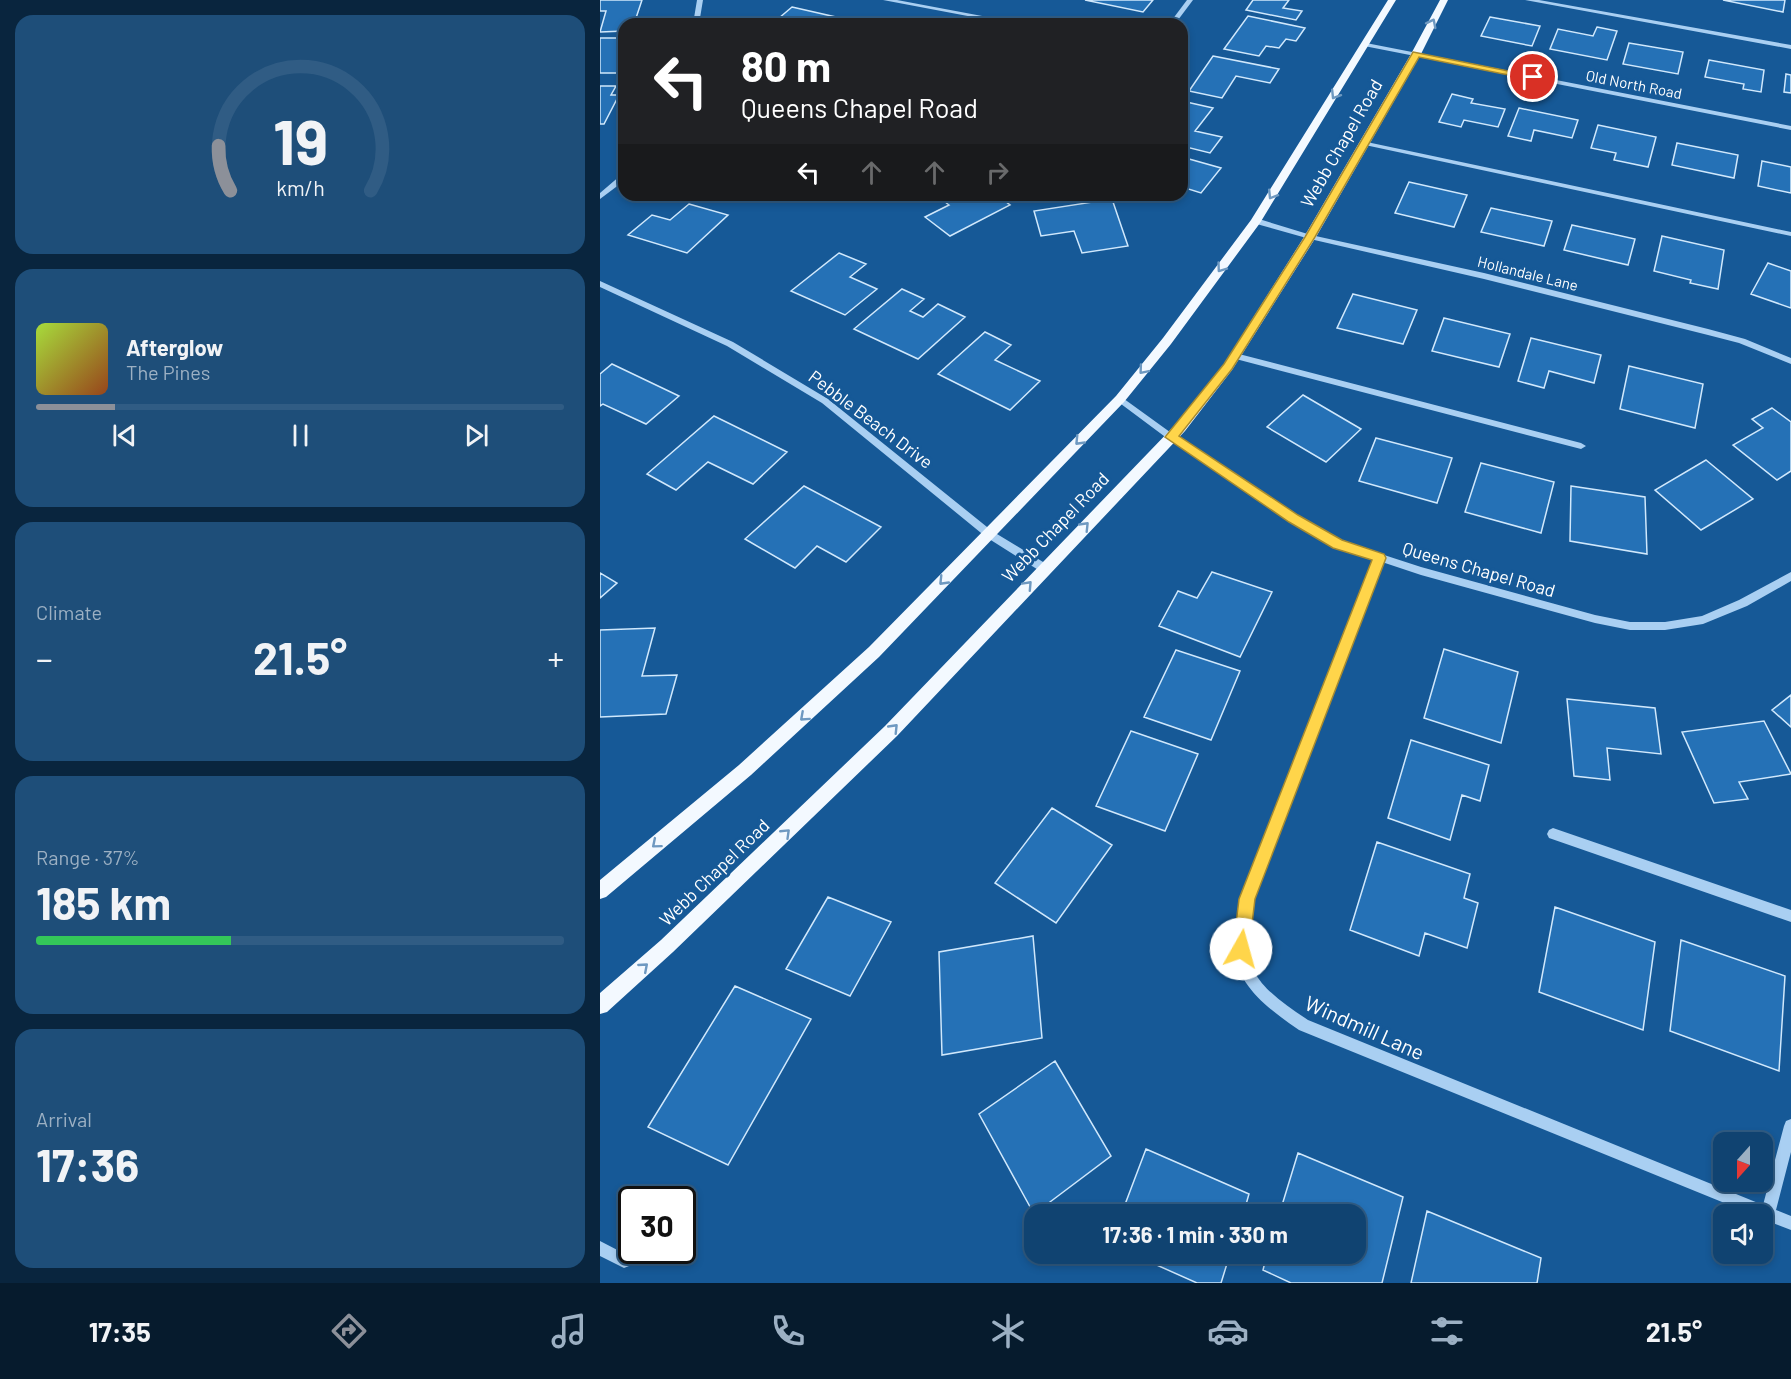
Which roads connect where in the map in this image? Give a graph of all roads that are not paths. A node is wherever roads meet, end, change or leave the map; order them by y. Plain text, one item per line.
1 (700, 0) edge
2 (886, 0) edge
3 (1190, 0) edge
4 (1392, 0) edge
5 (1444, 0) edge
6 (1528, 0) edge
7 (697, 18) edge
8 (987, 18) edge
9 (1176, 18) edge
10 (1366, 45) junction
11 (1791, 47) edge
12 (1416, 54) junction
13 (1791, 128) edge
14 (1365, 143) junction
15 (618, 182) edge
16 (600, 196) edge
17 (1256, 221) junction
18 (1791, 234) edge
19 (1310, 237) junction
20 (600, 284) edge
21 (1235, 356) junction
22 (1791, 361) edge
23 (1120, 399) junction
24 (1171, 437) junction
25 (1581, 446) dead end
26 (989, 534) junction
27 (1379, 558) junction
28 (1044, 568) junction
29 (1791, 576) edge
30 (1553, 834) dead end
31 (600, 891) edge
32 (1791, 916) edge
33 (600, 1005) edge
34 (1791, 1126) edge
35 (1746, 1204) edge
36 (1770, 1204) edge
37 (1773, 1215) edge
38 (1791, 1222) edge
39 (600, 1248) edge
40 (618, 1258) edge

1 - 7 street
2 - 8 street
3 - 9 street
4 - 10 main road, Webb Chapel Road
12 -> 5 main road, Webb Chapel Road
6 - 11 street
10 - 12 street, Old North Road
10 -> 17 main road, Webb Chapel Road
12 - 13 street, Old North Road
12 - 14 main road, Webb Chapel Road
14 - 18 street
14 - 19 main road, Webb Chapel Road
15 - 16 street
17 - 19 street, Hollandale Lane
17 -> 23 main road, Webb Chapel Road
19 - 21 main road, Webb Chapel Road
19 - 22 street, Hollandale Lane
20 - 26 street, Pebble Beach Drive
21 - 24 main road, Webb Chapel Road
21 - 25 street
23 - 24 street, Queens Chapel Road
23 -> 26 main road, Webb Chapel Road
24 - 27 street, Queens Chapel Road
28 -> 24 main road, Webb Chapel Road
26 - 28 street, Pebble Beach Drive
26 -> 31 main road, Webb Chapel Road
27 - 29 street, Queens Chapel Road
27 - 35 street, Windmill Lane
33 -> 28 main road, Webb Chapel Road
30 - 32 street
34 - 36 street
37 - 38 street, Windmill Lane
39 - 40 street

